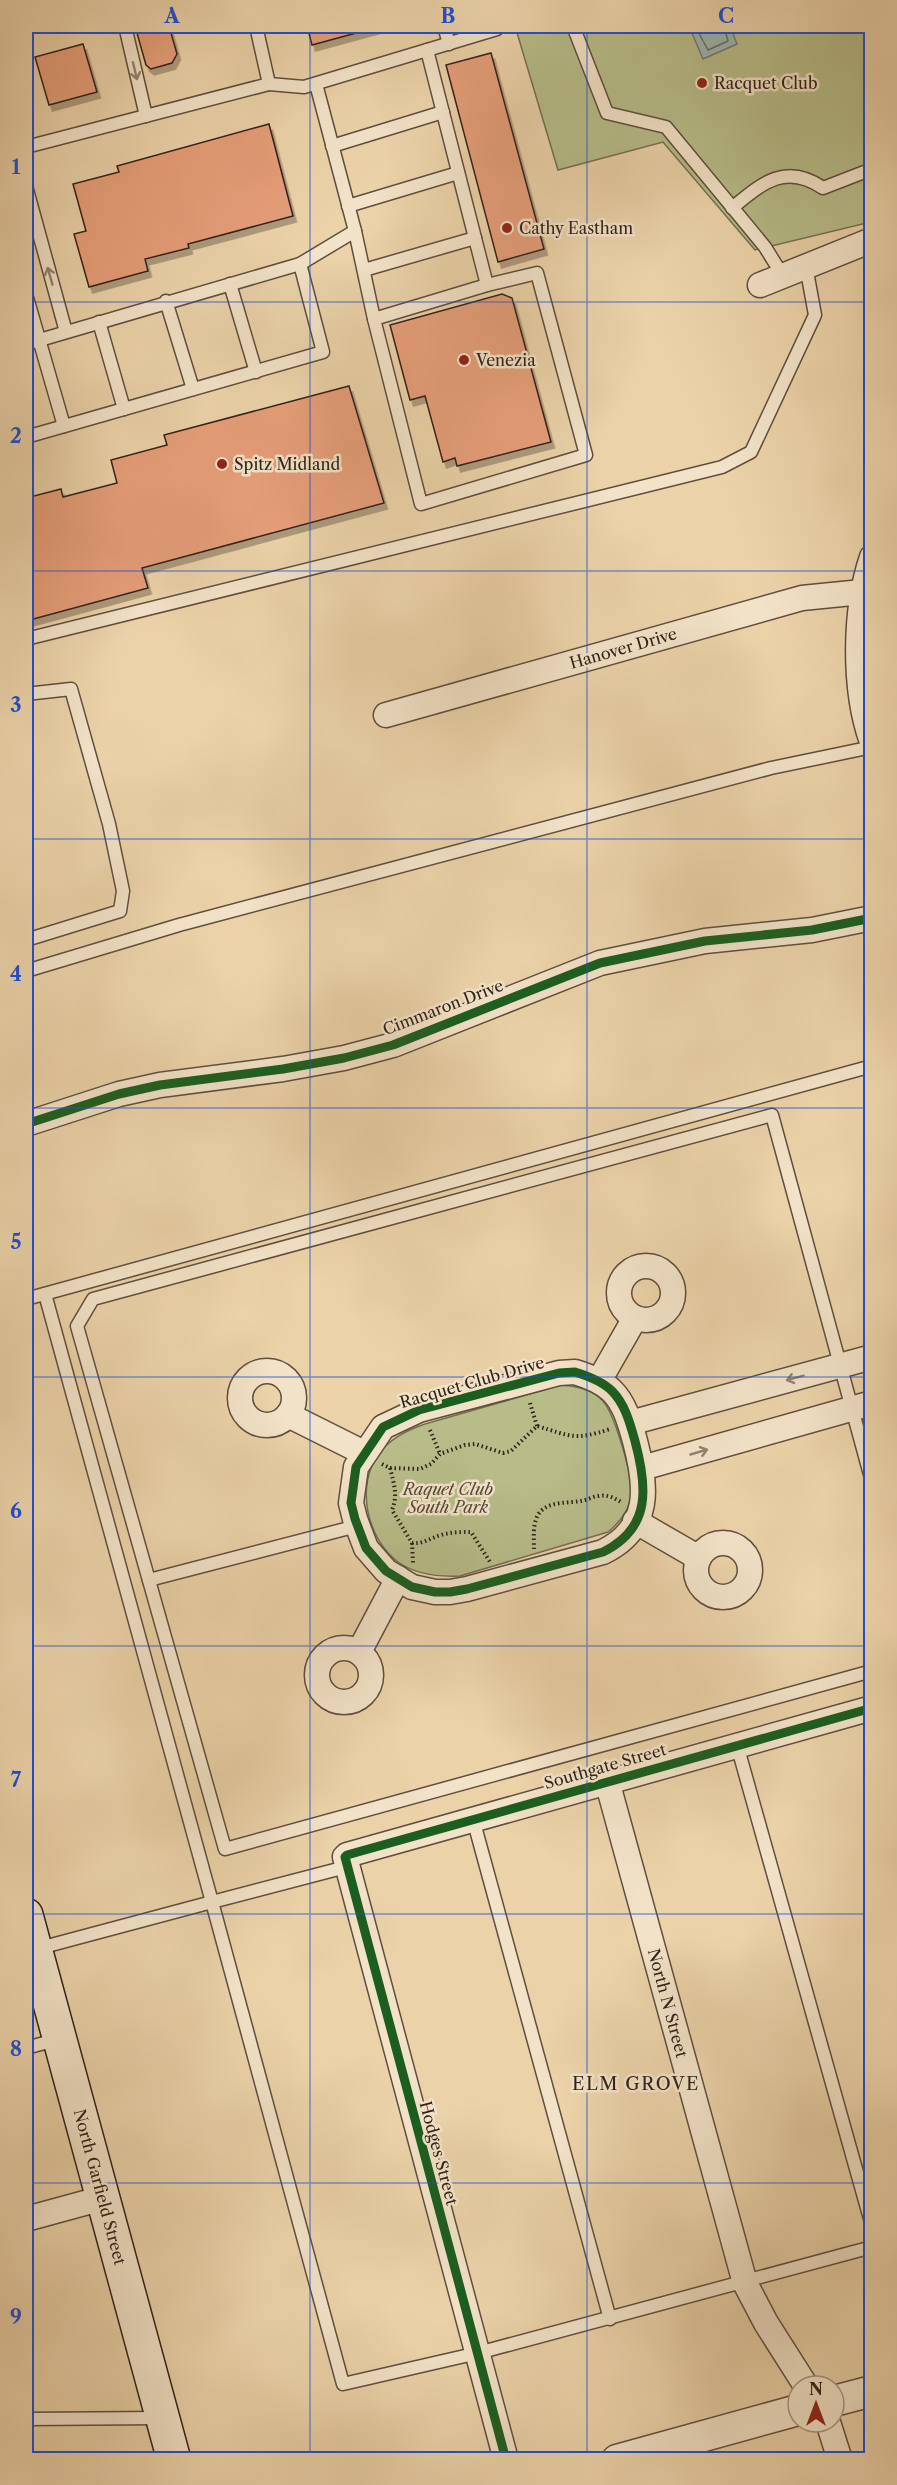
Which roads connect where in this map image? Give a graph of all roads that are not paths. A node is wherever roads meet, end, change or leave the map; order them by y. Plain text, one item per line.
1 (125, 26) edge
2 (256, 26) edge
3 (444, 26) edge
4 (496, 26) edge
5 (573, 26) edge
6 (449, 44) junction
7 (427, 50) junction
8 (269, 84) junction
9 (316, 84) junction
10 (443, 112) junction
11 (146, 116) junction
12 (332, 146) junction
13 (26, 147) edge
14 (872, 169) edge
15 (458, 173) junction
16 (26, 186) edge
17 (348, 206) junction
18 (732, 208) junction
19 (355, 231) junction
20 (475, 238) junction
21 (872, 240) edge
22 (300, 264) junction
23 (806, 266) junction
24 (364, 270) junction
25 (783, 276) junction
26 (230, 284) junction
27 (487, 285) junction
28 (760, 285) dead end
29 (26, 294) edge
30 (166, 302) junction
31 (374, 319) junction
32 (99, 322) junction
33 (66, 332) junction
34 (38, 341) junction
35 (26, 344) edge
36 (256, 372) junction
37 (193, 389) junction
38 (124, 409) junction
39 (64, 426) junction
40 (26, 437) edge
41 (872, 557) edge
42 (862, 592) junction
43 (26, 639) edge
44 (26, 694) edge
45 (386, 715) dead end
46 (871, 740) edge
47 (872, 918) edge
48 (26, 940) edge
49 (26, 971) edge
50 (872, 1066) edge
51 (26, 1124) edge
52 (45, 1294) junction
53 (26, 1299) edge
54 (635, 1318) dead end
55 (872, 1357) edge
56 (839, 1366) junction
57 (599, 1382) junction
58 (862, 1406) edge
59 (288, 1415) dead end
60 (616, 1428) junction
61 (376, 1460) junction
62 (642, 1468) junction
63 (872, 1482) edge
64 (630, 1512) junction
65 (357, 1526) junction
66 (699, 1558) dead end
67 (404, 1571) junction
68 (149, 1580) junction
69 (358, 1652) dead end
70 (872, 1671) edge
71 (872, 1708) edge
72 (737, 1745) junction
73 (607, 1781) junction
74 (473, 1819) junction
75 (347, 1861) junction
76 (212, 1902) junction
77 (26, 1916) edge
78 (35, 1949) junction
79 (60, 2039) junction
80 (26, 2048) edge
81 (104, 2198) junction
82 (26, 2219) edge
83 (872, 2226) edge
84 (872, 2247) edge
85 (746, 2283) junction
86 (610, 2319) junction
87 (478, 2353) junction
88 (798, 2374) edge
89 (872, 2391) edge
90 (846, 2398) edge
91 (786, 2413) edge
92 (163, 2418) junction
93 (26, 2419) edge
94 (832, 2434) edge
95 (174, 2460) edge
96 (506, 2460) edge
97 (617, 2460) edge
98 (840, 2460) edge

1 -> 11 lane
2 - 8 lane
3 - 6 lane
4 - 6 lane
5 - 18 lane
6 - 7 lane
7 - 9 lane
7 - 10 lane
8 - 9 lane
8 - 11 lane
9 - 12 lane
10 - 12 lane
10 - 15 lane
11 - 13 lane
12 - 17 lane
14 - 18 lane
15 - 17 lane
15 - 20 lane
33 -> 16 lane
17 - 19 lane
18 - 25 lane
19 - 22 lane
19 - 24 lane
20 - 24 lane
20 - 27 lane
21 - 23 street
22 - 26 lane
22 - 36 lane
23 - 25 street
23 - 43 lane
24 - 31 lane
25 - 28 street
26 - 30 lane
26 - 36 lane
27 - 31 lane
27 - 31 lane
29 - 34 lane
30 - 32 lane
30 - 37 lane
32 - 33 lane
32 - 38 lane
33 - 34 lane
34 - 35 lane
34 - 39 lane
36 - 37 lane
37 - 38 lane
38 - 39 lane
39 - 40 lane
41 - 42 street
42 - 45 street, Hanover Drive
42 - 46 street
44 - 48 lane
46 - 49 lane
47 - 51 street, Cimmaron Drive
50 - 52 lane
52 - 53 lane
52 - 76 lane
54 - 57 street
55 - 56 street
56 - 58 lane
56 -> 60 street
56 - 68 lane
57 - 60 street, Racquet Club Drive
57 - 61 street, Racquet Club Drive
62 -> 58 street
58 - 63 lane
59 - 61 street
60 - 62 street, Racquet Club Drive
61 - 65 street, Racquet Club Drive
62 - 64 street, Racquet Club Drive
64 - 66 street
64 - 67 street, Racquet Club Drive
65 - 67 street, Racquet Club Drive
65 - 68 lane
67 - 69 street
68 - 70 lane
71 - 72 street, Southgate Street
72 - 73 street, Southgate Street
72 - 83 lane
73 - 74 street, Southgate Street
73 - 85 street, North N Street
74 - 75 street, Southgate Street
74 - 86 lane
75 - 76 lane
75 - 87 street, Hodges Street
76 - 78 lane
76 - 87 lane
77 - 78 main road, North Garfield Street
78 - 79 main road, North Garfield Street
79 - 80 lane
79 - 81 main road, North Garfield Street
81 - 82 street
81 - 92 main road, North Garfield Street
84 - 85 lane
85 - 86 lane
85 - 88 street, North N Street
86 - 87 lane
87 - 96 street, Hodges Street
89 - 90 street
91 - 97 street
92 - 93 lane
92 - 95 main road, North Garfield Street
94 - 98 street

